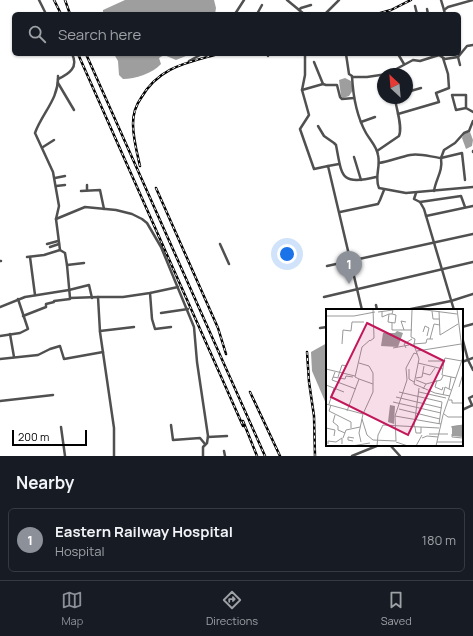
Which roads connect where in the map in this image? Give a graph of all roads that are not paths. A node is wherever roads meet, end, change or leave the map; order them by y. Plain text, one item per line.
1 (39, 0) edge
2 (244, 0) edge
3 (287, 0) edge
4 (339, 0) edge
5 (441, 0) edge
6 (473, 0) edge
7 (262, 5) dead end
8 (311, 5) dead end
9 (415, 6) dead end
10 (427, 9) dead end
11 (299, 10) junction
12 (444, 10) joint
13 (45, 12) edge
14 (236, 12) edge
15 (258, 12) edge
16 (302, 12) edge
17 (327, 12) edge
18 (416, 12) edge
19 (428, 12) edge
20 (473, 45) edge
21 (461, 53) edge
22 (73, 56) edge
23 (198, 56) edge
24 (305, 56) edge
25 (346, 56) edge
26 (399, 56) edge
27 (437, 56) edge
28 (440, 56) edge
29 (458, 57) joint
30 (432, 58) joint
31 (443, 58) junction
32 (189, 60) dead end
33 (314, 62) dead end
34 (404, 64) junction
35 (460, 65) dead end
36 (397, 68) edge
37 (377, 76) edge
38 (352, 77) junction
39 (58, 79) junction
40 (323, 84) junction
41 (421, 88) dead end
42 (302, 90) junction
43 (413, 90) edge
44 (354, 98) junction
45 (396, 104) edge
46 (466, 108) junction
47 (74, 110) dead end
48 (473, 112) edge
49 (398, 114) junction
50 (375, 117) dead end
51 (473, 121) edge
52 (360, 122) junction
53 (318, 126) dead end
54 (54, 140) dead end
55 (43, 147) junction
56 (377, 151) junction
57 (354, 157) dead end
58 (441, 158) junction
59 (380, 163) junction
60 (339, 164) junction
61 (328, 166) junction
62 (65, 176) dead end
63 (376, 177) junction
64 (55, 178) junction
65 (360, 180) junction
66 (465, 180) dead end
67 (65, 185) dead end
68 (87, 185) dead end
69 (56, 186) junction
70 (473, 187) edge
71 (87, 190) junction
72 (384, 190) junction
73 (81, 191) dead end
74 (434, 191) junction
75 (416, 193) junction
76 (420, 202) junction
77 (473, 206) edge
78 (465, 207) junction
79 (104, 209) junction
80 (340, 212) junction
81 (426, 216) junction
82 (56, 219) junction
83 (473, 234) edge
84 (58, 243) junction
85 (434, 243) junction
86 (47, 244) dead end
87 (220, 244) dead end
88 (50, 247) dead end
89 (60, 250) junction
90 (350, 261) junction
91 (473, 262) edge
92 (84, 263) dead end
93 (229, 264) dead end
94 (67, 265) junction
95 (327, 266) dead end
96 (442, 269) junction
97 (178, 287) junction
98 (357, 288) junction
99 (69, 290) junction
100 (150, 293) junction
101 (473, 294) edge
102 (35, 295) junction
103 (98, 297) junction
104 (324, 297) dead end
105 (92, 298) junction
106 (18, 299) junction
107 (72, 299) junction
108 (451, 301) junction
109 (376, 305) dead end
110 (424, 306) junction
111 (0, 307) edge
112 (188, 309) junction
113 (362, 309) edge
114 (377, 309) edge
115 (410, 309) edge
116 (425, 309) edge
117 (454, 309) edge
118 (161, 313) dead end
119 (24, 316) junction
120 (473, 324) edge
121 (134, 326) dead end
122 (171, 327) dead end
123 (326, 327) edge
124 (463, 327) edge
125 (320, 328) dead end
126 (100, 331) junction
127 (10, 334) junction
128 (0, 336) edge
129 (463, 341) edge
130 (103, 352) junction
131 (14, 357) junction
132 (473, 358) edge
133 (0, 359) edge
134 (468, 360) junction
135 (463, 362) edge
136 (473, 370) edge
137 (53, 395) dead end
138 (473, 396) edge
139 (0, 401) edge
140 (473, 405) edge
141 (463, 410) edge
142 (171, 425) dead end
143 (61, 427) dead end
144 (227, 436) dead end
145 (208, 437) junction
146 (205, 444) junction
147 (377, 446) edge
148 (391, 446) edge
149 (224, 451) dead end
150 (65, 456) edge
151 (114, 456) edge
152 (203, 456) edge
153 (225, 456) edge
154 (352, 456) edge
155 (400, 456) edge

1 - 13 street
2 - 14 street
3 - 11 street
4 - 17 street
5 - 12 street
6 - 12 street
7 - 15 street
8 - 11 street
9 - 18 street
10 - 19 street
11 - 16 street
20 - 21 street
22 - 39 street
23 - 32 street
24 - 42 street
25 - 38 street
26 - 34 street
27 - 30 street
28 - 31 street
29 - 31 street
29 - 35 street
30 - 34 street
31 - 49 street
33 - 40 street
34 - 36 street
37 - 38 street
38 - 44 street
39 - 47 street
39 - 55 street
40 - 42 street
40 - 44 street
41 - 43 street
42 - 61 street
44 - 52 street
45 - 49 street
46 - 46 street
46 - 48 street
49 - 56 street
50 - 52 street
51 - 58 street
52 - 56 street
53 - 60 street
54 - 55 street
55 - 64 street
56 - 59 street
57 - 65 street
58 - 59 street
58 - 66 street
58 - 74 street
59 - 63 street
60 - 61 street
60 - 65 street
61 - 80 street
62 - 64 street
63 - 65 street
63 - 72 street
64 - 69 street
67 - 69 street
68 - 71 street
69 - 82 street
70 - 74 street
71 - 73 street
71 - 79 street
72 - 75 street
72 - 80 street
74 - 75 street
75 - 76 street
76 - 78 street
76 - 81 street
77 - 78 street
78 - 81 street
79 - 82 street
79 - 97 street
80 - 90 street
81 - 85 street
82 - 84 street
83 - 85 street
84 - 86 street
84 - 88 street
84 - 89 street
85 - 90 street
85 - 96 street
87 - 93 street
89 - 94 street
89 - 102 street
90 - 95 street
90 - 98 street
91 - 96 street
92 - 94 street
94 - 99 street
96 - 98 street
96 - 108 street
97 - 100 street
97 - 112 street
98 - 104 street
98 - 113 street
99 - 102 street
99 - 105 street
99 - 107 street
100 - 103 street
100 - 122 street
101 - 108 street
102 - 106 street
103 - 105 street
103 - 126 street
105 - 107 street
106 - 111 street
106 - 119 street
107 - 119 street
108 - 110 street
108 - 117 street
109 - 114 street
110 - 115 street
110 - 116 street
112 - 118 street
112 - 145 street
119 - 127 street
120 - 124 street
121 - 126 street
123 - 125 street
126 - 130 street
127 - 128 street
127 - 131 street
129 - 134 street
130 - 131 street
130 - 151 street
131 - 133 street
132 - 134 street
134 - 135 street
134 - 136 street
137 - 139 street
138 - 140 street
140 - 141 street
142 - 146 street
143 - 150 street
144 - 145 street
145 - 146 street
146 - 152 street
147 - 154 street
148 - 155 street
149 - 153 street

